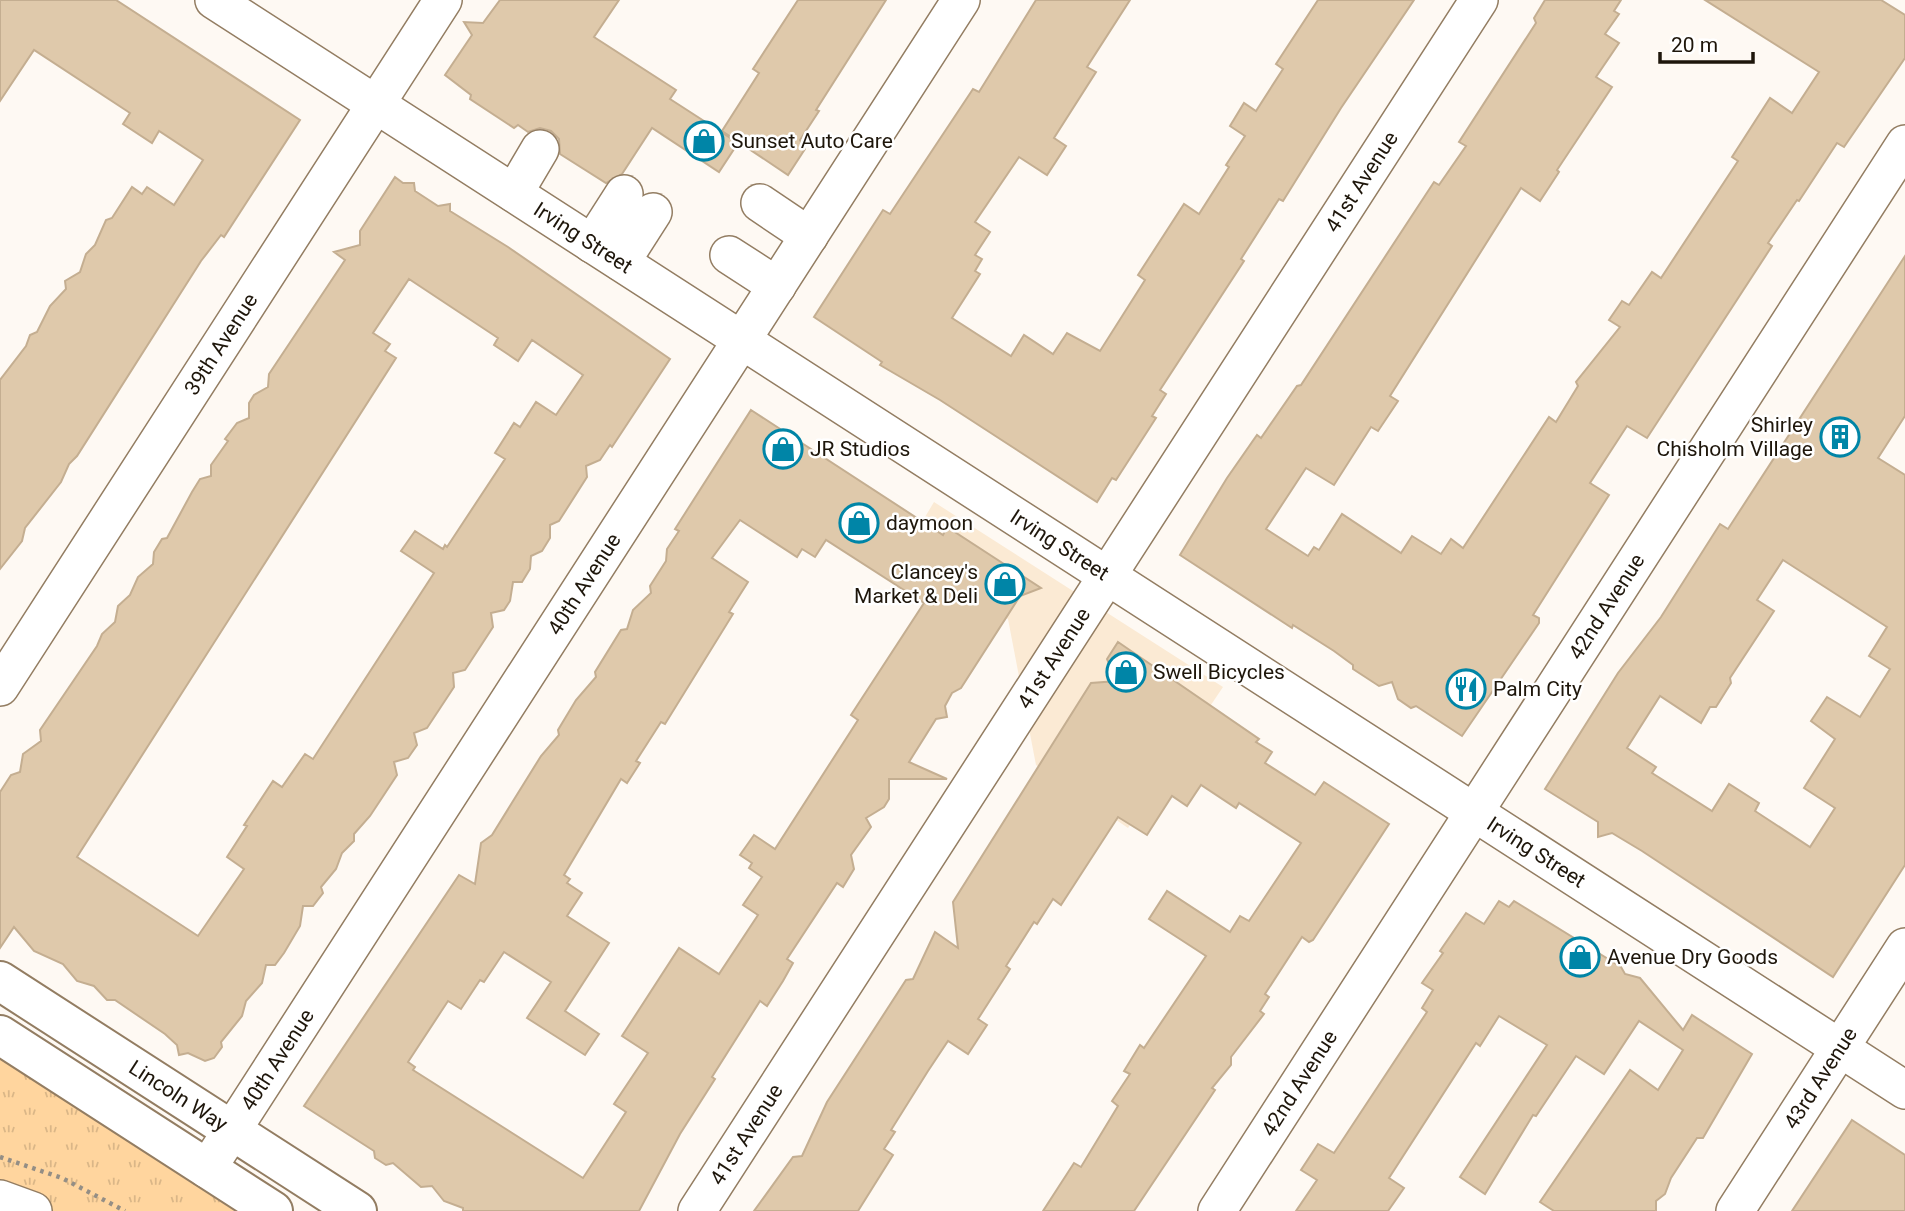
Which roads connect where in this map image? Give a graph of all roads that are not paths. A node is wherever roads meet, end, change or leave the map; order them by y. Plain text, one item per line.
1 (214, 0) edge
2 (443, 0) edge
3 (961, 0) edge
4 (1479, 0) edge
5 (376, 104) junction
6 (1905, 144) edge
7 (540, 149) dead end
8 (514, 193) junction
9 (638, 203) dead end
10 (760, 203) dead end
11 (809, 236) junction
12 (606, 253) junction
13 (729, 255) dead end
14 (777, 286) junction
15 (742, 340) junction
16 (1107, 576) junction
17 (0, 687) edge
18 (1474, 812) junction
19 (1905, 947) edge
20 (0, 981) edge
21 (0, 1035) edge
22 (1840, 1049) junction
23 (1905, 1090) edge
24 (232, 1131) junction
25 (207, 1169) junction
26 (0, 1199) edge
27 (33, 1211) edge
28 (273, 1211) edge
29 (357, 1211) edge
30 (697, 1211) edge
31 (1217, 1211) edge
32 (1735, 1211) edge

1 - 5 street, Irving Street
2 - 5 street, 39th Avenue
3 - 11 street, 40th Avenue
4 - 16 street, 41st Avenue
5 - 8 street, Irving Street
5 - 17 street, 39th Avenue
6 - 18 street, 42nd Avenue
7 - 8 street
8 - 12 street, Irving Street
9 - 12 street
10 - 11 street
11 - 14 street, 40th Avenue
12 - 15 street, Irving Street
13 - 14 street
14 - 15 street, 40th Avenue
15 - 16 street, Irving Street
15 - 24 street, 40th Avenue
16 - 18 street, Irving Street
16 - 30 street, 41st Avenue
18 - 22 street, Irving Street
18 - 31 street, 42nd Avenue
19 - 22 street, 43rd Avenue
20 - 24 main road, Lincoln Way
21 - 25 main road
22 - 23 street, Irving Street
22 - 32 street, 43rd Avenue
24 - 25 street, 40th Avenue
24 - 29 main road, Lincoln Way
25 - 28 main road
26 - 27 street

